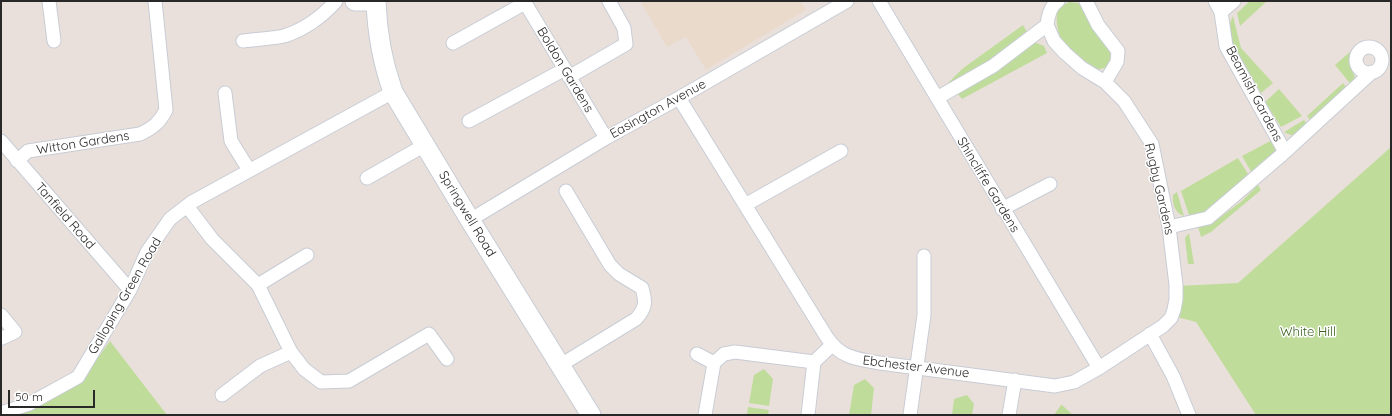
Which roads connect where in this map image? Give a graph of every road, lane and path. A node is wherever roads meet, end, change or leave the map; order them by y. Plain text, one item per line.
1 (49, 1) edge
2 (155, 1) edge
3 (336, 1) edge
4 (355, 1) edge
5 (376, 1) edge
6 (609, 1) edge
7 (847, 1) edge
8 (879, 1) edge
9 (1058, 1) edge
10 (1086, 1) edge
11 (1234, 1) edge
12 (525, 2) edge
13 (1218, 6) edge
14 (1047, 25) junction
15 (54, 41) dead end
16 (243, 41) dead end
17 (454, 42) dead end
18 (1372, 72) dead end
19 (567, 73) junction
20 (1105, 82) junction
21 (393, 92) junction
22 (225, 93) dead end
23 (679, 98) junction
24 (937, 98) junction
25 (469, 121) dead end
26 (606, 138) junction
27 (1, 141) edge
28 (425, 145) junction
29 (841, 151) dead end
30 (1285, 152) junction
31 (17, 161) junction
32 (249, 170) junction
33 (367, 178) dead end
34 (1050, 184) dead end
35 (566, 191) dead end
36 (745, 205) junction
37 (187, 206) junction
38 (1002, 209) junction
39 (470, 220) junction
40 (1169, 227) junction
41 (307, 255) dead end
42 (924, 256) dead end
43 (258, 285) junction
44 (130, 290) junction
45 (1174, 310) joint
46 (1, 315) edge
47 (1150, 334) junction
48 (2, 338) edge
49 (832, 345) junction
50 (291, 352) junction
51 (697, 354) dead end
52 (447, 359) dead end
53 (814, 362) junction
54 (714, 363) junction
55 (559, 366) junction
56 (918, 367) junction
57 (1099, 368) junction
58 (1015, 380) junction
59 (222, 395) dead end
60 (1, 413) edge
61 (590, 415) edge
62 (705, 415) edge
63 (808, 415) edge
64 (910, 415) edge
65 (1009, 415) edge
66 (1189, 415) edge

1 - 15 street
2 - 31 street, Witton Gardens
3 - 16 street
4 - 5 main road
5 - 21 main road, Springwell Road
6 - 19 street
7 - 23 street, Easington Avenue
8 - 24 street, Shincliffe Gardens
9 - 14 street
10 - 20 street
11 - 13 street
12 - 17 street
12 - 19 street, Boldon Gardens
13 - 30 street, Beamish Gardens
14 - 20 street, Rugby Gardens
14 - 24 street
18 - 30 street, Beamish Gardens
19 - 25 street
19 - 26 street, Boldon Gardens
20 - 40 street, Rugby Gardens
21 - 28 main road, Springwell Road
21 - 32 street, Galloping Green Road
22 - 32 street
23 - 26 street, Easington Avenue
23 - 36 street, Ebchester Avenue
24 - 38 street, Shincliffe Gardens
26 - 39 street, Easington Avenue
27 - 31 street, Tanfield Road
28 - 33 street
28 - 39 main road, Springwell Road
29 - 36 street
30 - 40 street, Beamish Gardens
31 - 44 street, Tanfield Road
32 - 37 street, Galloping Green Road
34 - 38 street
35 - 55 street
36 - 49 street, Ebchester Avenue
37 - 43 street
37 - 44 street, Galloping Green Road
38 - 57 street, Shincliffe Gardens
39 - 55 main road, Springwell Road
40 - 45 street, Rugby Gardens
41 - 43 street
42 - 56 street
43 - 50 street
44 - 60 street, Galloping Green Road
45 - 47 street, Ebchester Avenue
46 - 48 street
47 - 57 street, Ebchester Avenue
47 - 66 street
49 - 53 street
49 - 56 street, Ebchester Avenue
50 - 52 street
50 - 59 street
51 - 54 street
53 - 54 street
53 - 63 street
54 - 62 street
55 - 61 main road, Springwell Road
56 - 58 street, Ebchester Avenue
56 - 64 street
57 - 58 street, Ebchester Avenue
58 - 65 street

